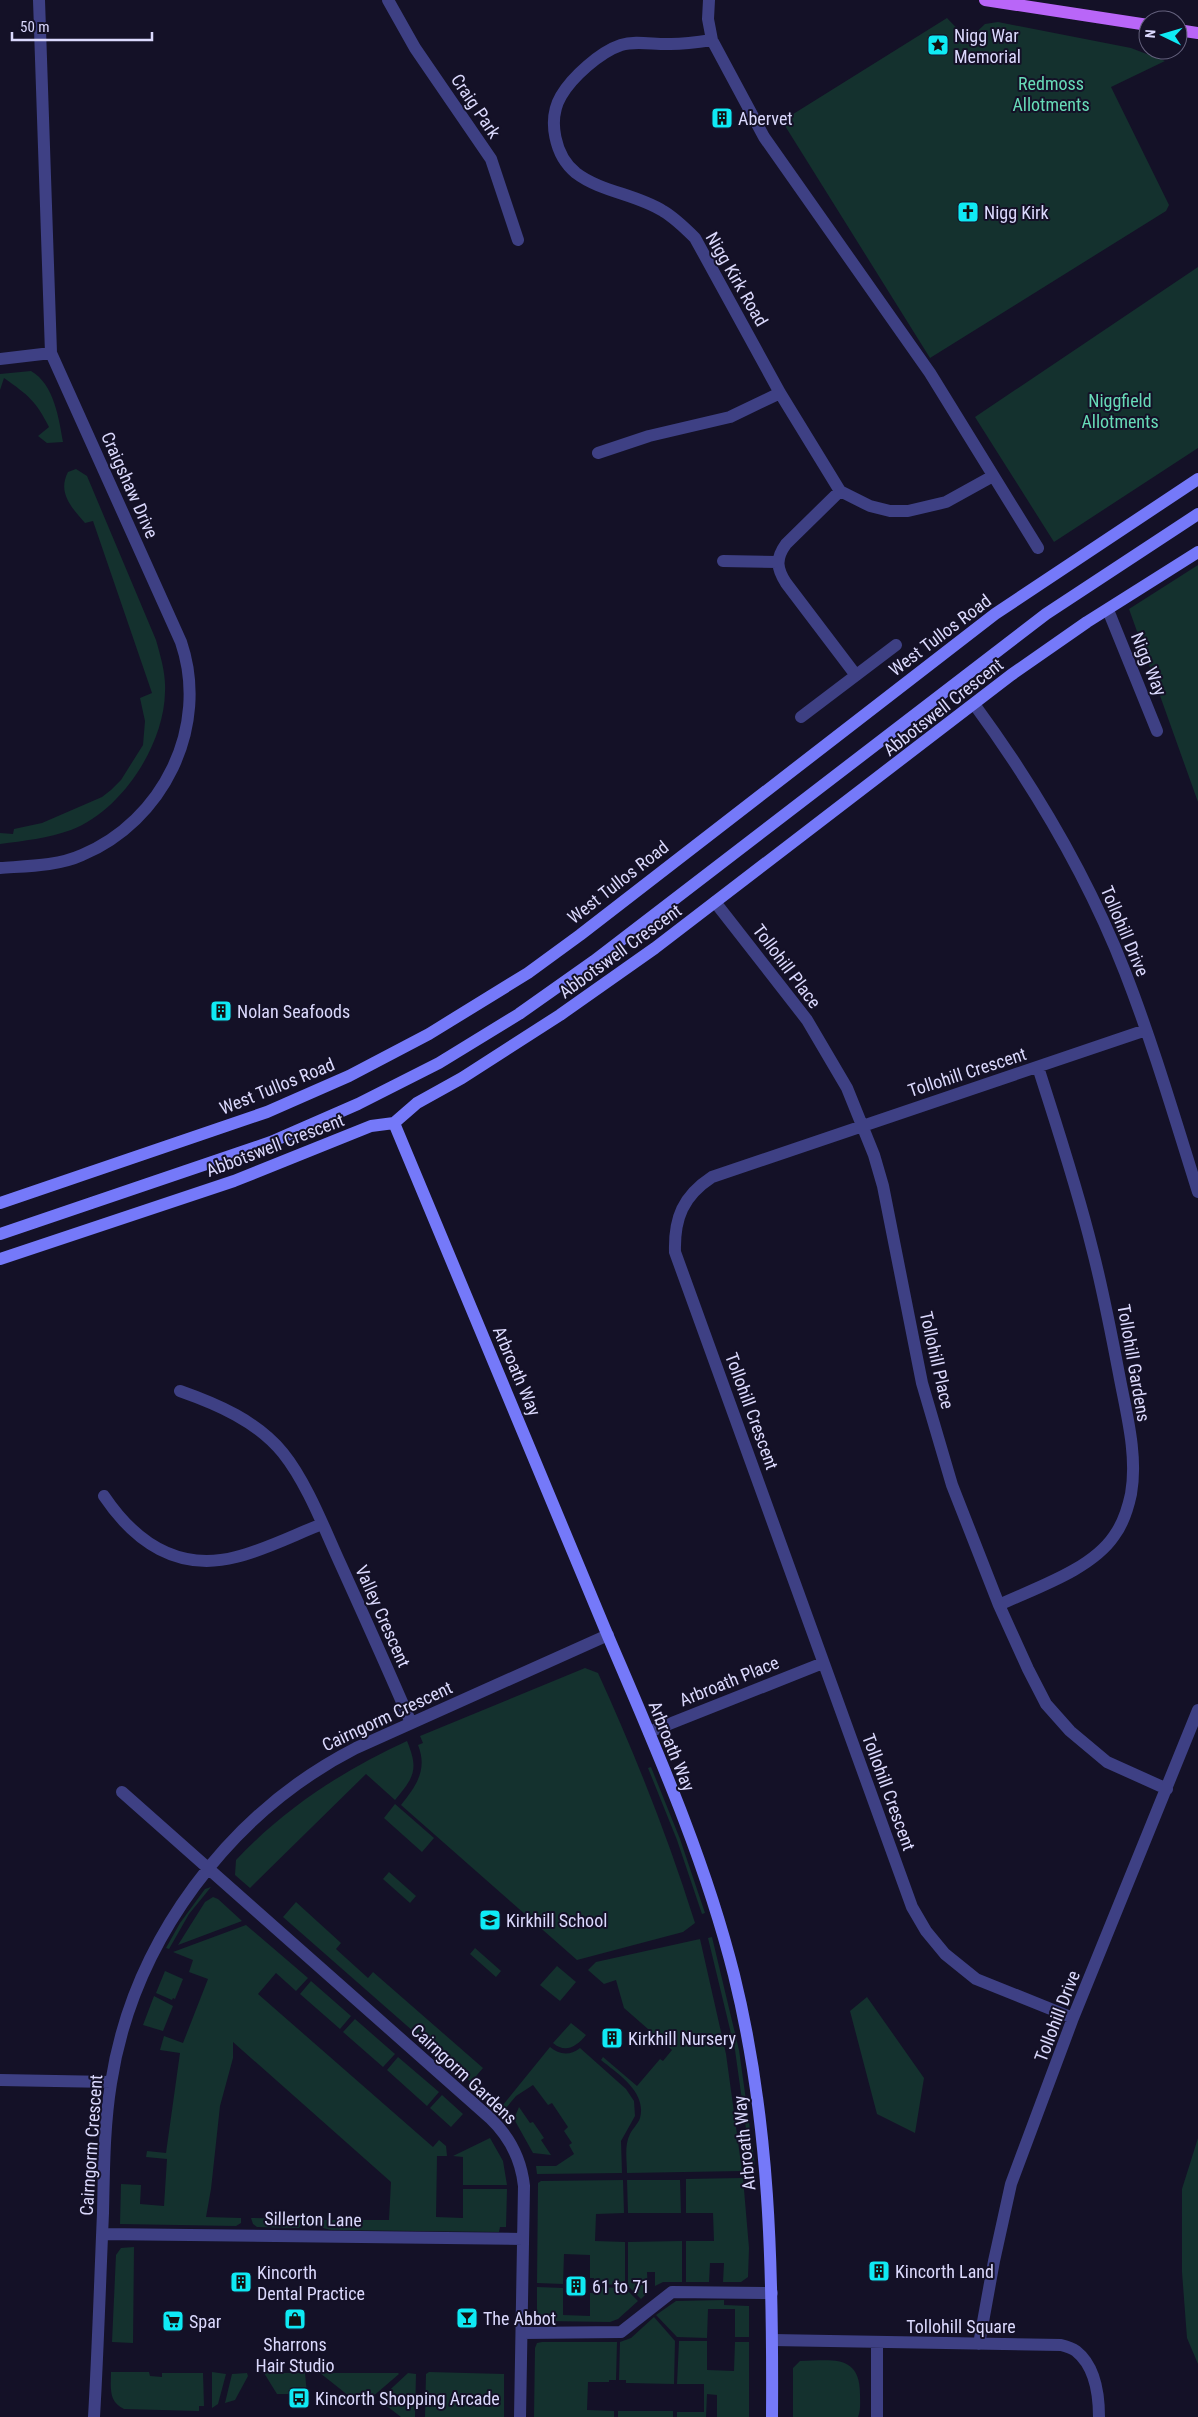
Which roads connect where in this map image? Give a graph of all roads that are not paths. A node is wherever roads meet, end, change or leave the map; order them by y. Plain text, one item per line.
1 (39, 0) edge
2 (388, 0) edge
3 (709, 0) edge
4 (985, 0) edge
5 (1138, 23) edge
6 (712, 40) junction
7 (518, 240) dead end
8 (51, 353) junction
9 (0, 359) edge
10 (780, 393) junction
11 (598, 453) dead end
12 (993, 476) junction
13 (1198, 479) edge
14 (840, 491) junction
15 (1198, 514) edge
16 (1038, 548) dead end
17 (1198, 552) edge
18 (723, 561) dead end
19 (777, 562) junction
20 (1108, 610) junction
21 (896, 644) dead end
22 (855, 674) junction
23 (974, 704) junction
24 (801, 717) dead end
25 (1157, 731) dead end
26 (0, 868) edge
27 (715, 902) junction
28 (1146, 1030) junction
29 (1038, 1067) junction
30 (394, 1123) junction
31 (862, 1125) junction
32 (1198, 1192) edge
33 (0, 1203) edge
34 (0, 1234) edge
35 (0, 1259) edge
36 (180, 1391) dead end
37 (104, 1496) dead end
38 (322, 1524) junction
39 (999, 1605) junction
40 (608, 1636) junction
41 (823, 1663) junction
42 (1198, 1710) edge
43 (411, 1723) junction
44 (648, 1732) junction
45 (1167, 1789) junction
46 (122, 1792) dead end
47 (208, 1869) junction
48 (1073, 2018) junction
49 (0, 2080) edge
50 (111, 2082) junction
51 (102, 2234) junction
52 (523, 2239) junction
53 (772, 2293) junction
54 (522, 2333) junction
55 (772, 2340) junction
56 (877, 2343) junction
57 (979, 2344) junction
58 (94, 2417) edge
59 (520, 2417) edge
60 (772, 2417) edge
61 (877, 2417) edge
62 (1099, 2417) edge

1 - 8 street, Craigshaw Drive
2 - 7 street, Craig Park
3 - 6 street
4 - 5 main road
6 - 10 street, Nigg Kirk Road
6 - 12 street
8 - 9 street
8 - 26 street, Craigshaw Drive
10 - 11 street
10 - 14 street, Nigg Kirk Road
12 - 14 street
12 - 16 street
13 - 33 main road, West Tullos Road
14 - 19 street
15 - 34 main road
17 - 20 main road, Abbotswell Crescent
18 - 19 street
19 - 22 street
20 - 23 main road, Abbotswell Crescent
20 - 25 street, Nigg Way
21 - 22 street
22 - 24 street
23 - 27 main road, Abbotswell Crescent
23 - 28 street, Tollohill Drive
27 - 30 main road, Abbotswell Crescent
27 - 31 street, Tollohill Place
28 - 29 street, Tollohill Crescent
28 - 32 street, Tollohill Drive
29 - 31 street, Tollohill Crescent
29 - 39 street, Tollohill Gardens
30 - 35 main road, Abbotswell Crescent
30 - 40 main road, Arbroath Way
31 - 39 street, Tollohill Place
31 - 41 street, Tollohill Crescent
36 - 38 street, Valley Crescent
37 - 38 street
38 - 43 street, Valley Crescent
39 - 45 street, Tollohill Place
40 - 43 street, Cairngorm Crescent
40 - 44 main road, Arbroath Way
41 - 44 street, Arbroath Place
41 - 48 street, Tollohill Crescent
42 - 45 street, Tollohill Drive
43 - 47 street, Cairngorm Crescent
44 - 53 main road, Arbroath Way
45 - 48 street, Tollohill Drive
46 - 47 street
47 - 50 street, Cairngorm Crescent
47 - 52 street, Cairngorm Gardens
48 - 57 street, Tollohill Drive
49 - 50 street
50 - 51 street, Cairngorm Crescent
51 - 52 street, Sillerton Lane
51 - 58 street, Cairngorm Crescent
52 - 54 street, Cairngorm Gardens
53 - 54 street
53 - 55 main road, Arbroath Way
54 - 59 street, Cairngorm Gardens
55 - 56 street, Tollohill Square
55 - 60 main road, Arbroath Way
56 - 57 street, Tollohill Square
56 - 61 street
57 - 62 street, Tollohill Square

